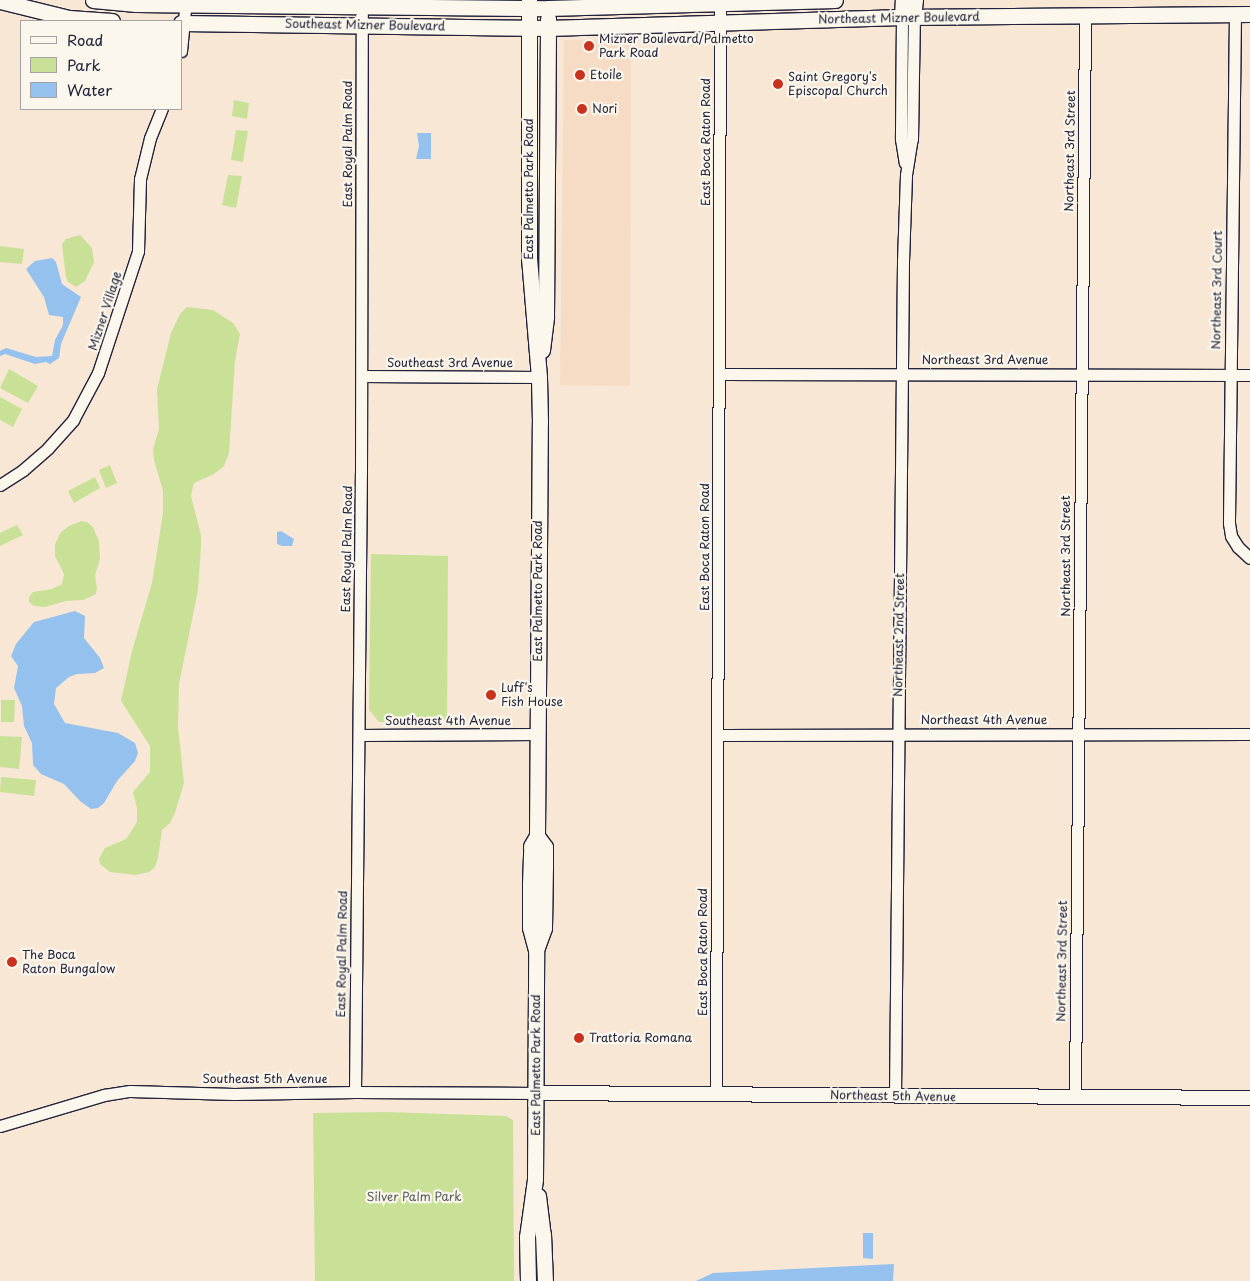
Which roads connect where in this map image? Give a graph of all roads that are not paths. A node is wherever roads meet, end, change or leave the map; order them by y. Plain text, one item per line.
1 (93, 0) edge
2 (835, 0) edge
3 (903, 0) edge
4 (916, 0) edge
5 (0, 1) edge
6 (186, 2) edge
7 (720, 2) edge
8 (420, 3) edge
9 (529, 4) edge
10 (548, 4) edge
11 (362, 6) junction
12 (1250, 9) edge
13 (1235, 14) junction
14 (1250, 14) edge
15 (1086, 15) junction
16 (908, 17) junction
17 (98, 20) edge
18 (184, 23) edge
19 (720, 23) junction
20 (362, 24) junction
21 (530, 28) junction
22 (548, 28) junction
23 (182, 42) edge
24 (162, 110) edge
25 (903, 373) junction
26 (719, 374) junction
27 (1081, 375) junction
28 (1230, 375) junction
29 (1250, 375) edge
30 (362, 376) junction
31 (539, 377) junction
32 (0, 485) edge
33 (1250, 558) edge
34 (538, 734) junction
35 (898, 734) junction
36 (1078, 734) junction
37 (1250, 734) edge
38 (359, 735) junction
39 (718, 735) junction
40 (356, 1092) junction
41 (536, 1093) junction
42 (716, 1094) junction
43 (895, 1096) junction
44 (1075, 1098) junction
45 (1250, 1098) edge
46 (0, 1126) edge
47 (535, 1179) junction
48 (528, 1281) edge
49 (545, 1281) edge

1 - 6 main road, Southeast Mizner Boulevard
2 - 7 main road, Northeast Mizner Boulevard
3 - 16 street, Northeast 2nd Street
4 - 16 street, Northeast 2nd Street
5 - 17 main road
6 - 11 main road, Southeast Mizner Boulevard
6 - 18 street
7 - 10 main road, Northeast Mizner Boulevard
7 - 19 street, East Boca Raton Road
8 - 9 main road, Southeast Mizner Boulevard
8 - 11 main road, Southeast Mizner Boulevard
9 - 10 main road, Southeast Mizner Boulevard
9 - 21 main road, East Palmetto Park Road
10 - 22 main road, East Palmetto Park Road
11 - 20 street, East Royal Palm Road
12 - 13 main road
13 - 14 main road, Northeast Mizner Boulevard
13 - 15 main road, Northeast Mizner Boulevard
13 - 28 street, Northeast 3rd Court
15 - 16 main road, Northeast Mizner Boulevard
15 - 27 street, Northeast 3rd Street
16 - 19 main road, Northeast Mizner Boulevard
16 - 25 street, Northeast 2nd Street
18 - 20 main road, Southeast Mizner Boulevard
18 - 23 street
19 - 22 main road, Northeast Mizner Boulevard
19 - 26 street, East Boca Raton Road
20 - 21 main road, Southeast Mizner Boulevard
20 - 30 street, East Royal Palm Road
21 - 22 main road, Southeast Mizner Boulevard
21 - 31 main road, East Palmetto Park Road
22 - 31 main road, East Palmetto Park Road
24 - 32 street, Mizner Village
25 - 26 street, Northeast 3rd Avenue
25 - 27 street, Northeast 3rd Avenue
25 - 35 street, Northeast 2nd Street
26 - 39 street, East Boca Raton Road
27 - 28 street, Northeast 3rd Avenue
27 - 36 street, Northeast 3rd Street
28 - 29 street, Northeast 3rd Avenue
28 - 33 street, Northeast 3rd Court
30 - 31 street, Southeast 3rd Avenue
30 - 38 street, East Royal Palm Road
31 - 34 main road, East Palmetto Park Road
34 - 38 street, Southeast 4th Avenue
34 - 41 main road, East Palmetto Park Road
35 - 36 street, Northeast 4th Avenue
35 - 39 street, Northeast 4th Avenue
35 - 43 street, Northeast 2nd Street
36 - 37 street, Northeast 4th Avenue
36 - 44 street, Northeast 3rd Street
38 - 40 street, East Royal Palm Road
39 - 42 street, East Boca Raton Road
40 - 41 street, Southeast 5th Avenue
40 - 46 street, Southeast 5th Avenue
41 - 42 street, Northeast 5th Avenue
41 - 47 main road, East Palmetto Park Road
42 - 43 street, Northeast 5th Avenue
43 - 44 street, Northeast 5th Avenue
44 - 45 street, Northeast 5th Avenue
47 - 48 main road, East Palmetto Park Road
47 - 49 main road, East Palmetto Park Road

